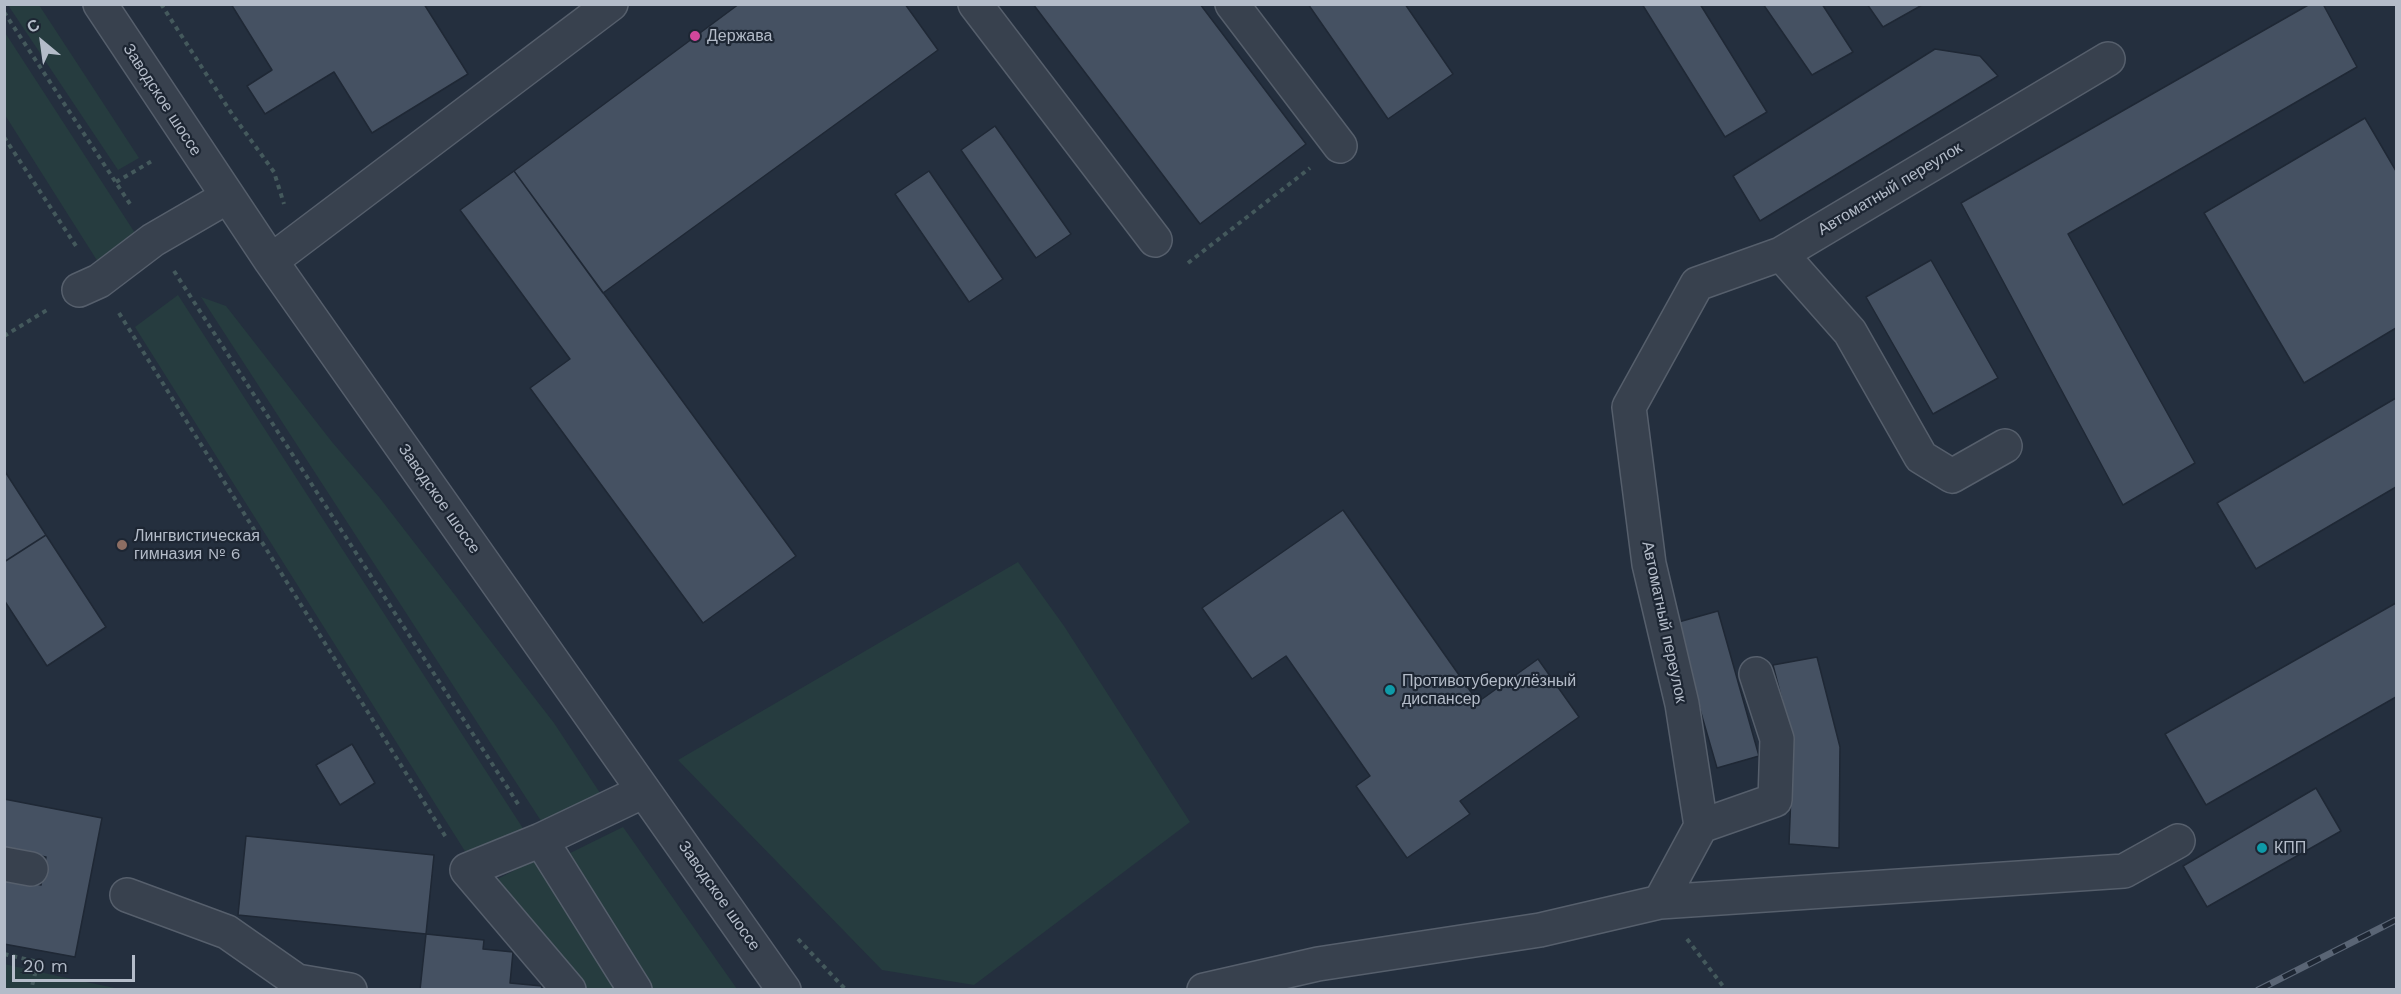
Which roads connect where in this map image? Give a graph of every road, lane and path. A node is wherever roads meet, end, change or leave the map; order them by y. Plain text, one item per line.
1 (100, 4) edge
2 (611, 4) edge
3 (975, 4) edge
4 (1232, 4) edge
5 (4, 12) edge
6 (2108, 59) dead end
7 (4, 137) edge
8 (1340, 146) joint
9 (152, 161) dead end
10 (116, 182) junction
11 (227, 197) junction
12 (153, 240) junction
13 (1155, 240) joint
14 (1781, 254) junction
15 (271, 261) junction
16 (89, 285) junction
17 (4, 336) edge
18 (2005, 446) dead end
19 (1756, 674) dead end
20 (644, 791) junction
21 (1701, 826) junction
22 (541, 840) junction
23 (2178, 841) dead end
24 (467, 870) junction
25 (127, 895) dead end
26 (1660, 902) junction
27 (4, 954) edge
28 (1321, 977) edge
29 (31, 990) edge
30 (350, 990) edge
31 (569, 990) edge
32 (635, 990) edge
33 (784, 990) edge
34 (1204, 990) edge
35 (1726, 990) edge

1 - 11 street, Заводское шоссе
2 - 15 street
3 - 13 street
4 - 8 street
5 - 10 path
6 - 14 street, Автоматный переулок
7 - 16 path
8 - 13 path
9 - 10 path
10 - 12 path
11 - 12 street
11 - 15 street, Заводское шоссе
12 - 16 street
12 - 22 path
14 - 18 street
14 - 21 street, Автоматный переулок
15 - 20 street, Заводское шоссе
16 - 17 path
16 - 24 path
19 - 21 street
20 - 22 street
20 - 33 street, Заводское шоссе
21 - 26 street
22 - 24 street
22 - 32 street
23 - 26 street
24 - 31 street
25 - 30 street
26 - 28 street
26 - 35 path
27 - 29 path
28 - 34 street

